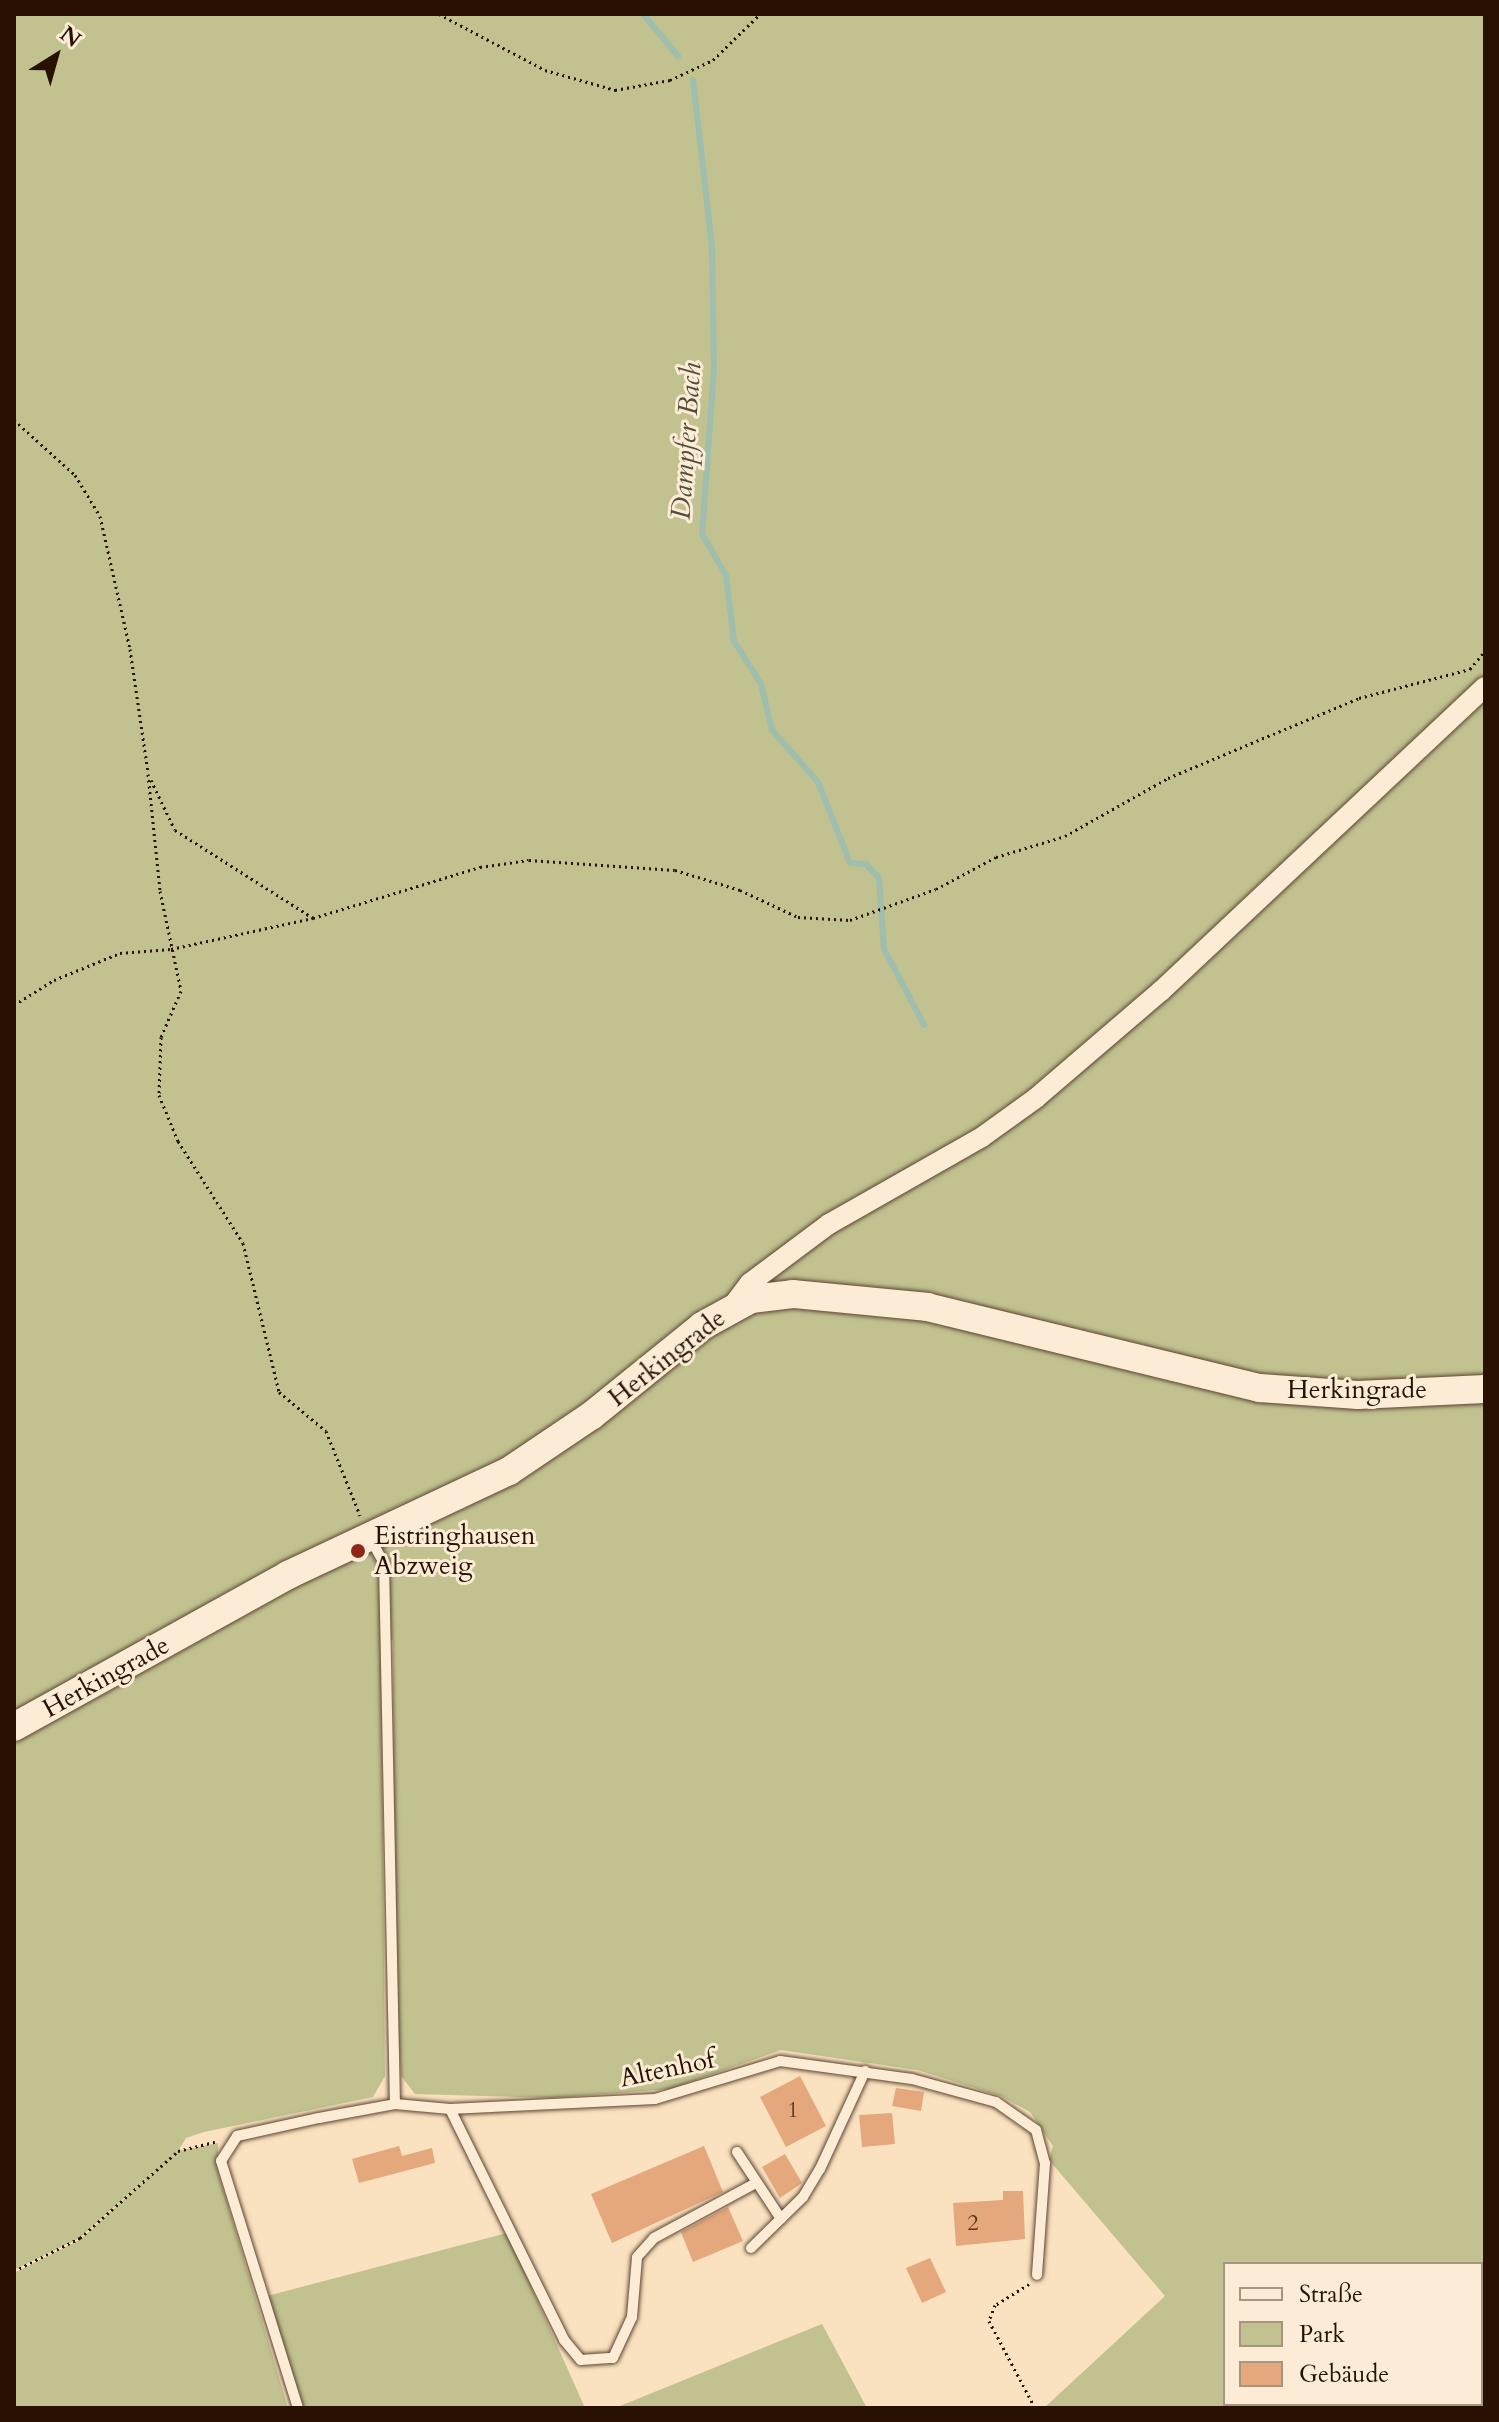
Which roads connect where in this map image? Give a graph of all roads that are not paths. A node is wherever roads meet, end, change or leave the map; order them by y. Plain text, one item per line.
1 (1485, 687) edge
2 (731, 1308) junction
3 (1485, 1389) edge
4 (369, 1537) junction
5 (14, 1727) edge
6 (865, 2071) junction
7 (395, 2104) junction
8 (450, 2109) junction
9 (737, 2152) dead end
10 (754, 2184) junction
11 (781, 2219) junction
12 (751, 2248) dead end
13 (1037, 2275) road end
14 (298, 2408) edge

1 - 2 street
2 - 3 main road, Herkingrade
2 - 4 main road, Herkingrade
4 - 5 main road, Herkingrade
4 - 7 lane
6 - 8 lane, Altenhof
6 - 11 lane
6 - 13 lane, Altenhof
7 - 8 lane, Altenhof
7 - 14 lane, Altenhof
8 - 10 lane
9 - 10 lane
10 - 11 lane
11 - 12 lane

